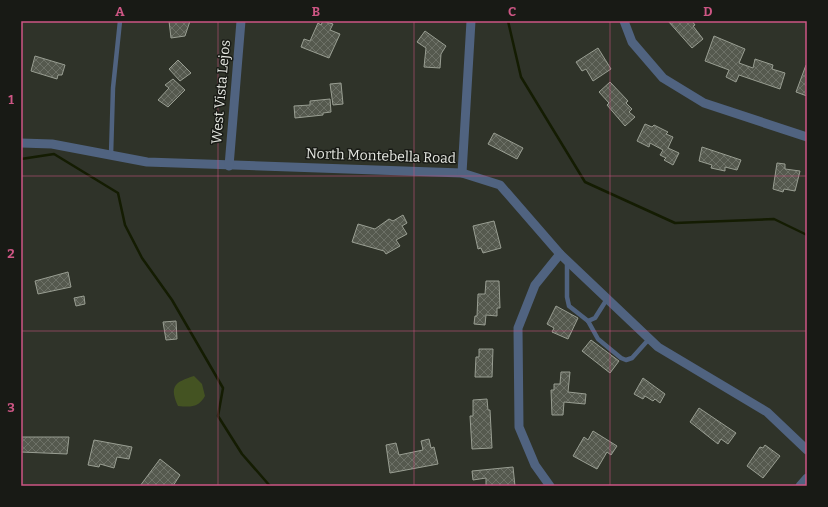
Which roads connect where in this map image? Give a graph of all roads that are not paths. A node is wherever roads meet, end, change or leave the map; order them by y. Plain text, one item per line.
1 (120, 21) edge
2 (241, 21) edge
3 (471, 21) edge
4 (624, 21) edge
5 (807, 137) edge
6 (21, 143) edge
7 (111, 155) junction
8 (229, 166) junction
9 (462, 173) junction
10 (560, 254) junction
11 (567, 261) junction
12 (607, 299) junction
13 (588, 321) junction
14 (649, 339) junction
15 (807, 450) edge
16 (807, 478) edge
17 (550, 486) edge
18 (800, 486) edge

1 - 7 lane
2 - 8 street, West Vista Lejos
3 - 9 street
4 - 5 street
6 - 7 street, North Montebella Road
7 - 8 street, North Montebella Road
8 - 9 street, North Montebella Road
9 - 10 street, North Montebella Road
10 - 11 street, North Montebella Road
10 - 17 street
11 - 12 street, North Montebella Road
11 - 13 lane
12 - 13 lane
12 - 14 street, North Montebella Road
13 - 14 lane
14 - 15 street, North Montebella Road
16 - 18 street

